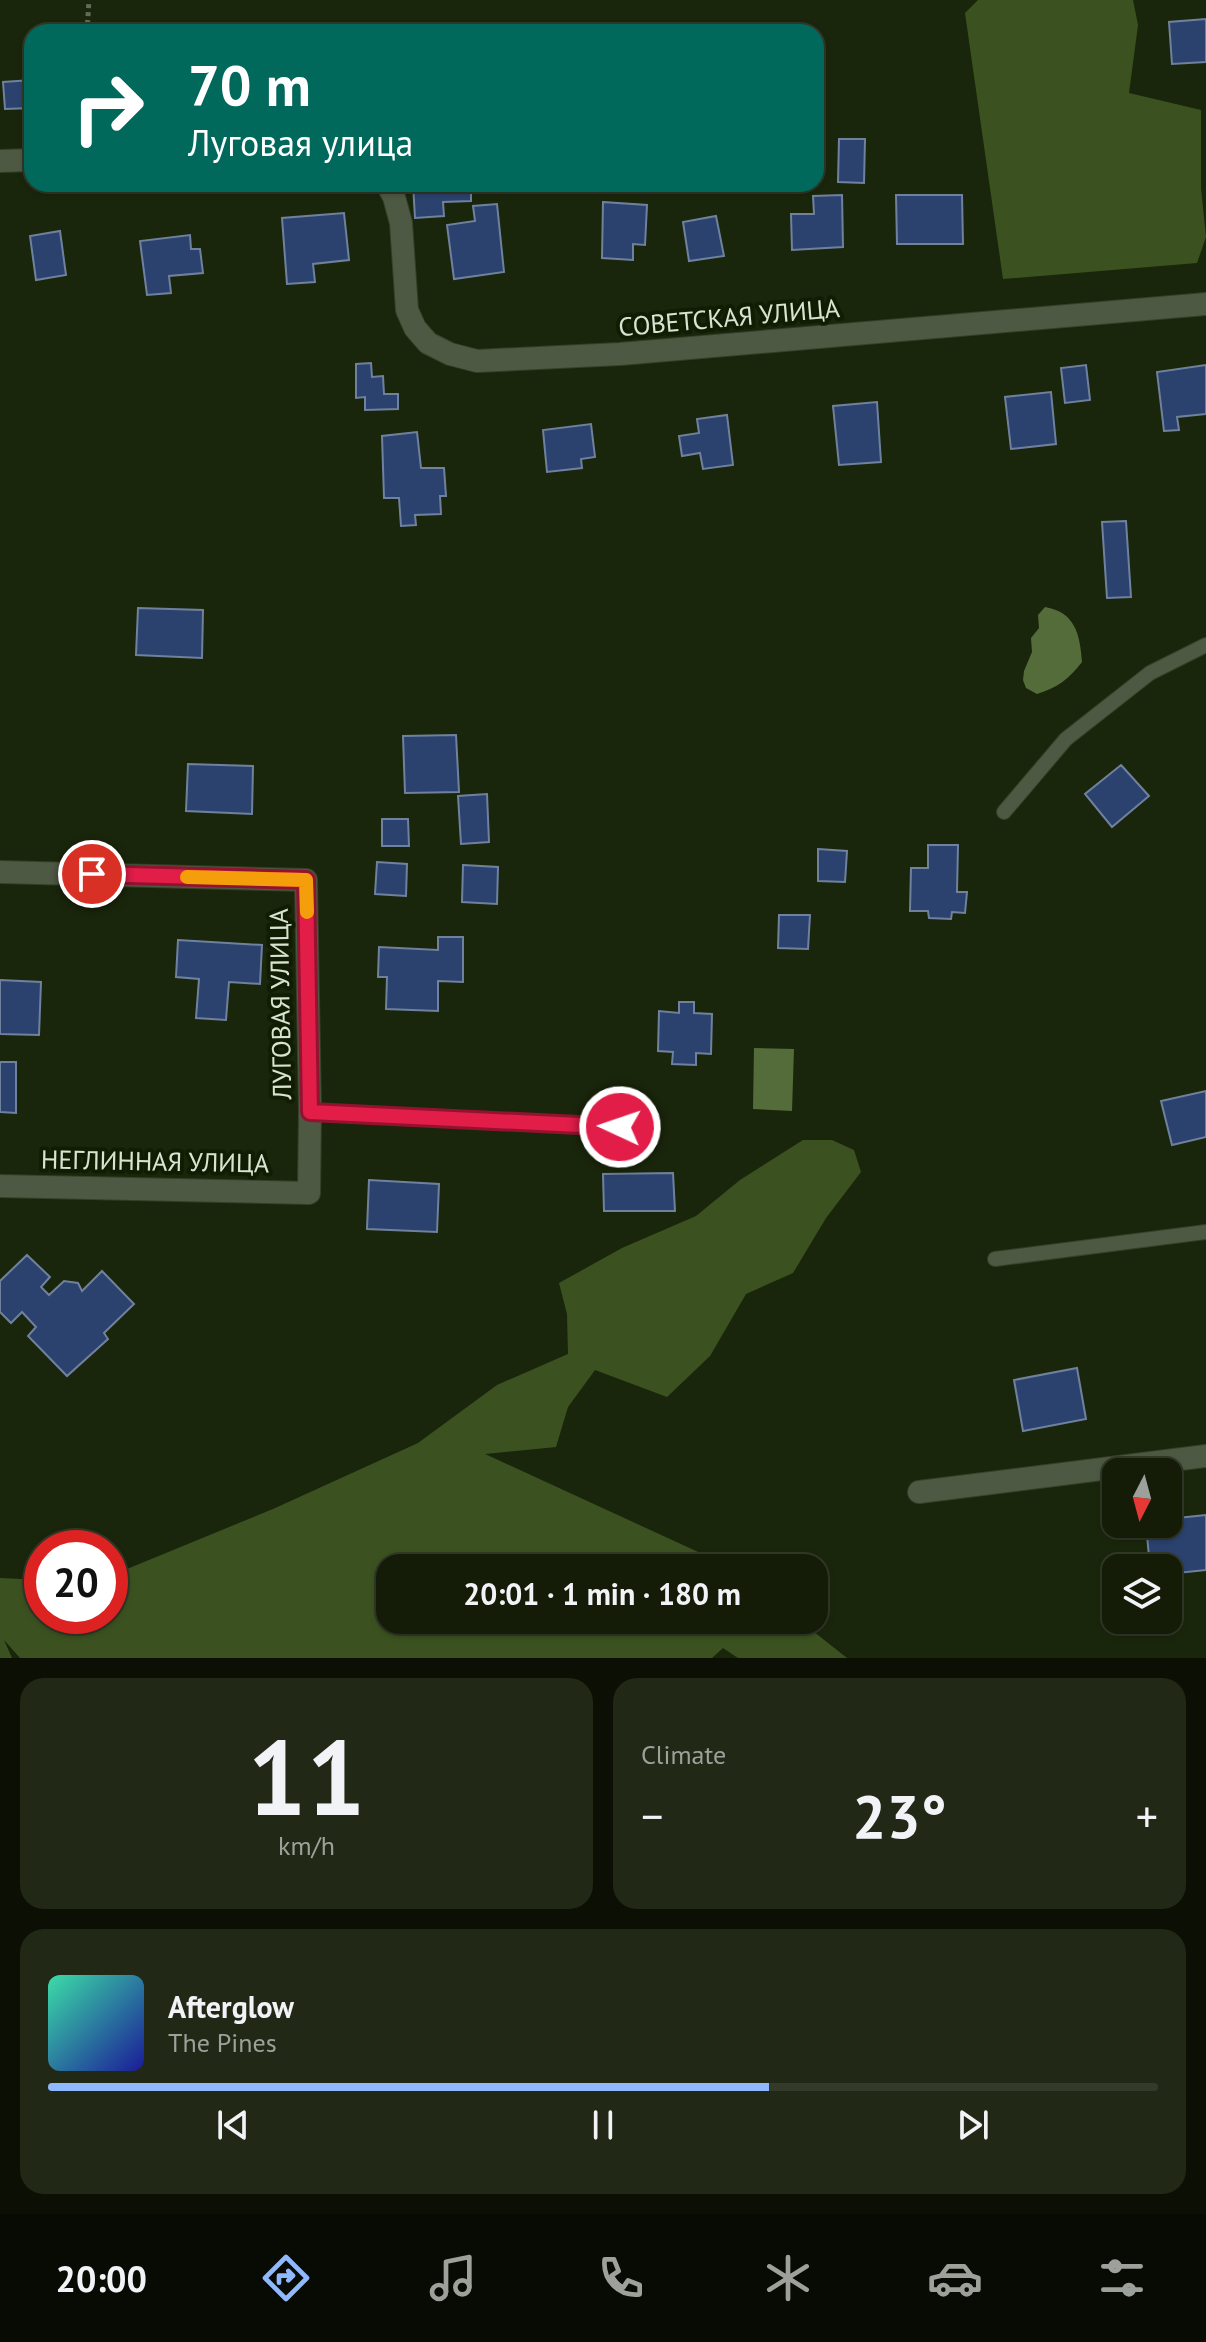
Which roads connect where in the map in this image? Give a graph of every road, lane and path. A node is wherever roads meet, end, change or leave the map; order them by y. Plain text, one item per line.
1 (89, 0) edge
2 (88, 24) edge
3 (24, 160) edge
4 (0, 161) edge
5 (391, 192) edge
6 (1206, 304) edge
7 (1206, 645) edge
8 (1004, 812) dead end
9 (0, 872) edge
10 (310, 1112) junction
11 (651, 1129) dead end
12 (0, 1186) edge
13 (309, 1193) joint
14 (1206, 1232) edge
15 (995, 1259) dead end
16 (1206, 1456) edge
17 (919, 1492) dead end

1 - 2 path
3 - 4 street
5 - 6 street, СОВЕТСКАЯ УЛИЦА
7 - 8 lane
9 - 10 street, ЛУГОВАЯ УЛИЦА
10 - 11 lane
10 - 13 street, ЛУГОВАЯ УЛИЦА
12 - 13 street, НЕГЛИННАЯ УЛИЦА
14 - 15 lane
16 - 17 street

